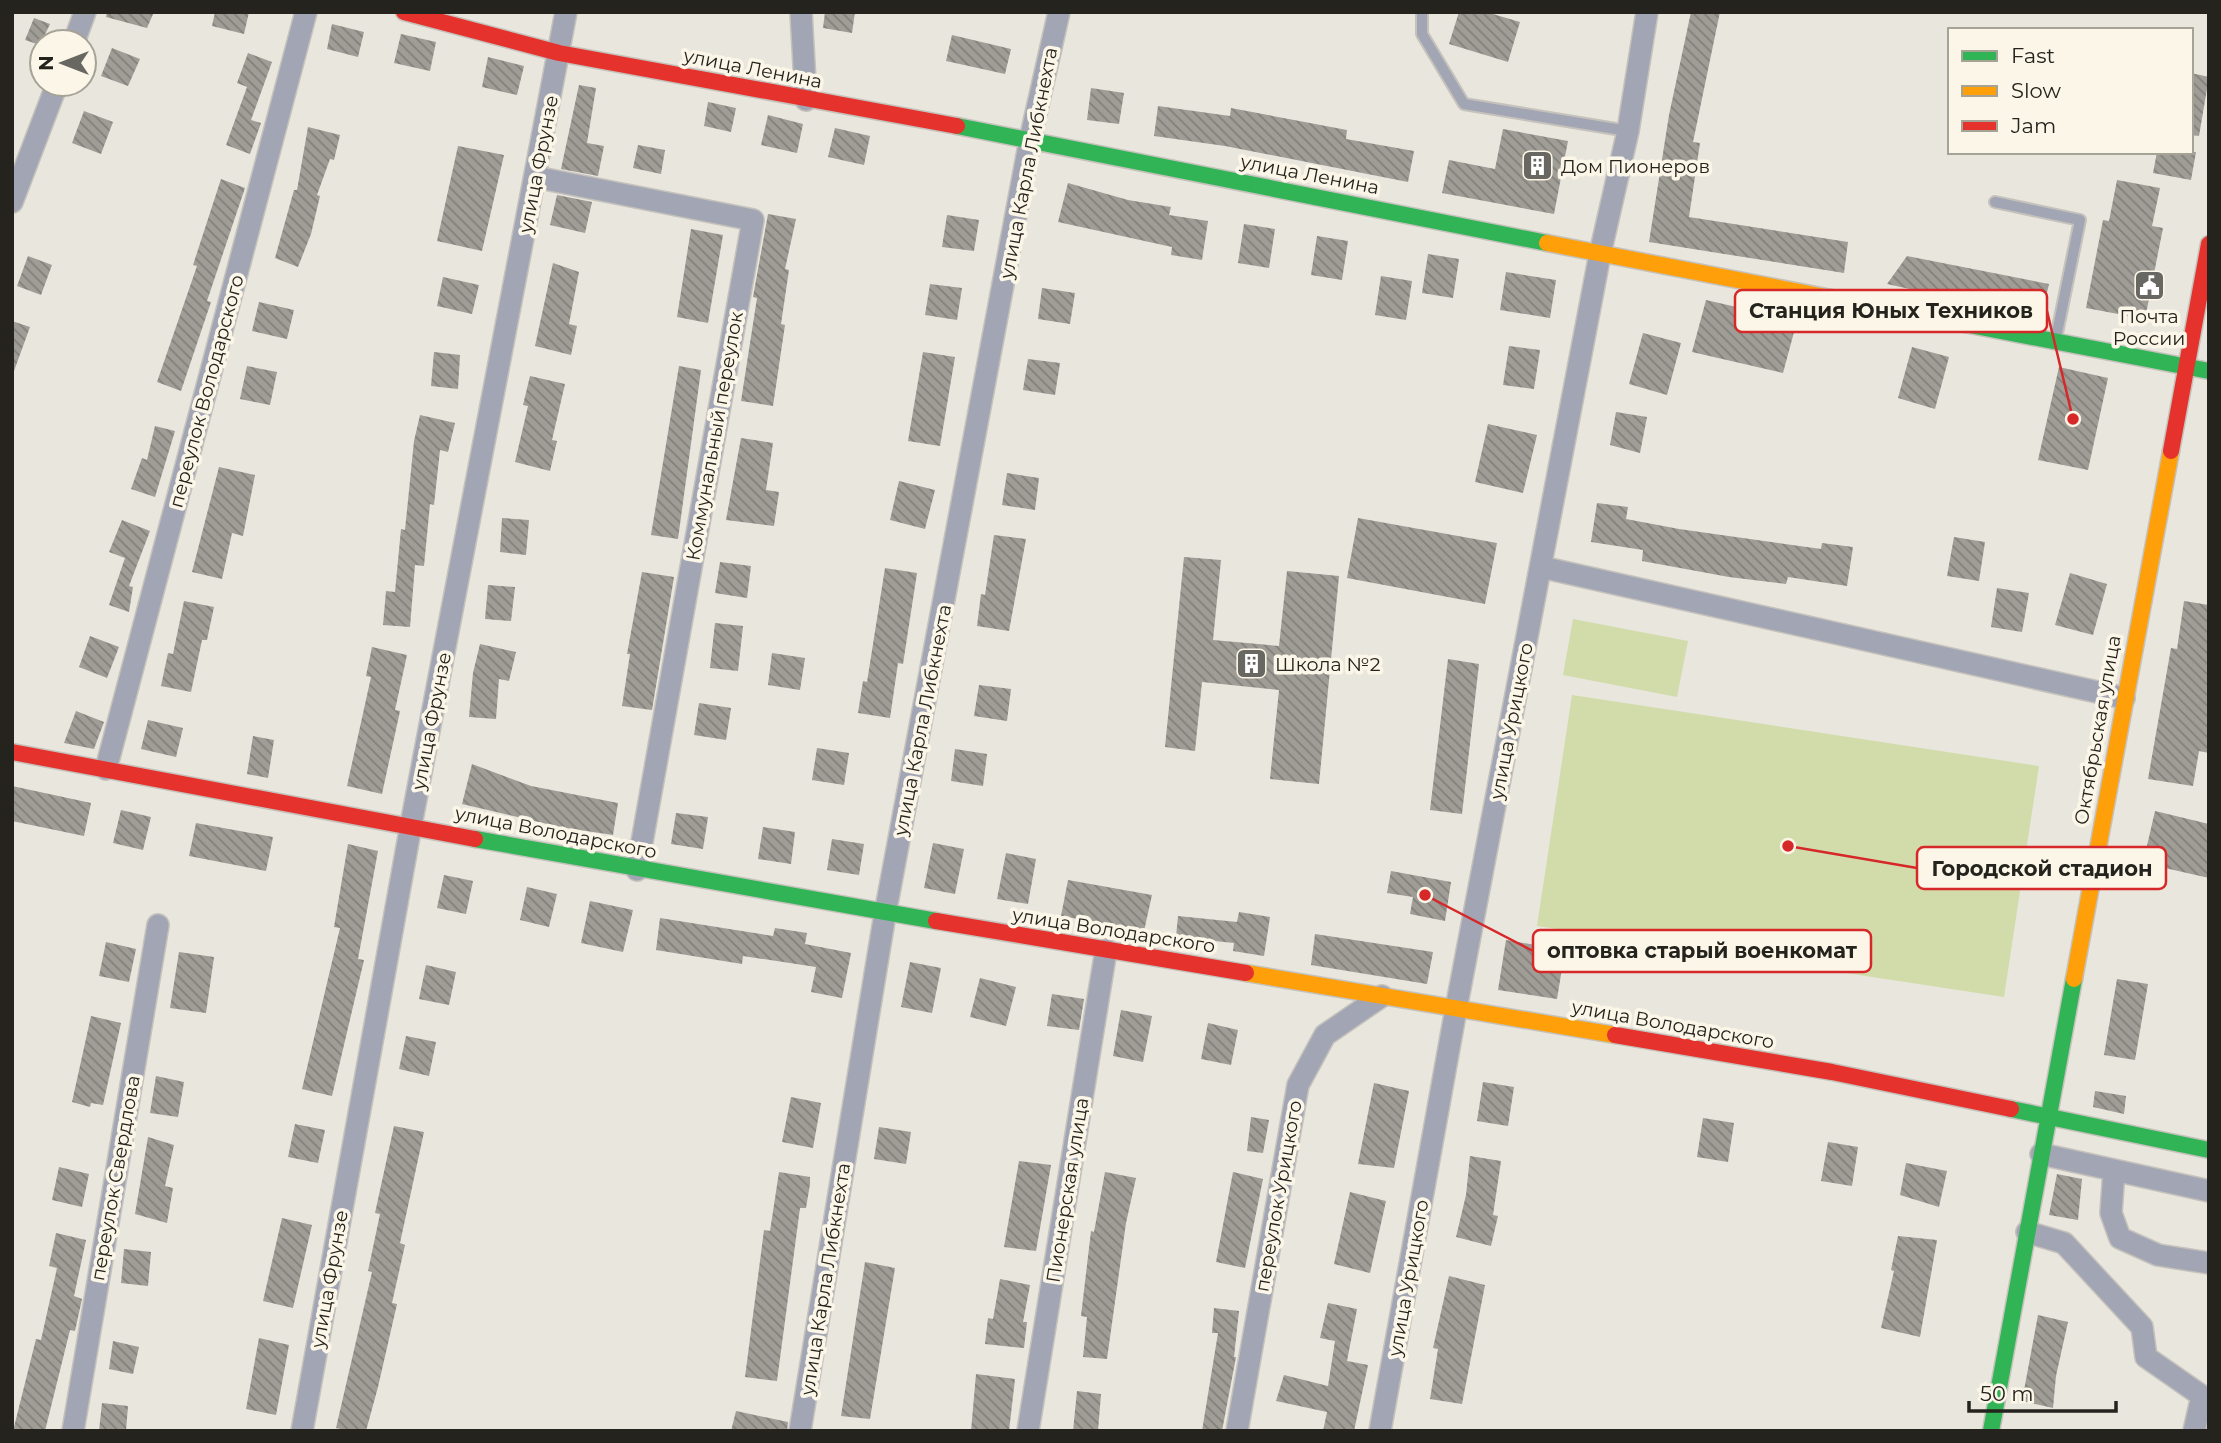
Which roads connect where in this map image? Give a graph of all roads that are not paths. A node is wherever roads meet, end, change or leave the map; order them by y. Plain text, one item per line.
1 (306, 12) edge
2 (404, 12) edge
3 (566, 12) edge
4 (801, 12) edge
5 (1059, 12) edge
6 (1422, 12) edge
7 (1647, 12) edge
8 (559, 53) junction
9 (53, 98) edge
10 (806, 100) junction
11 (1628, 131) junction
12 (1030, 139) junction
13 (535, 177) junction
14 (12, 202) edge
15 (1995, 202) dead end
16 (2209, 244) edge
17 (1600, 254) junction
18 (2055, 341) junction
19 (2186, 367) junction
20 (2209, 371) edge
21 (1541, 567) junction
22 (2124, 698) junction
23 (12, 752) edge
24 (106, 769) junction
25 (411, 825) junction
26 (637, 870) junction
27 (885, 914) junction
28 (158, 925) dead end
29 (1106, 950) junction
30 (1382, 996) junction
31 (1456, 1009) junction
32 (2048, 1116) junction
33 (2209, 1150) edge
34 (2041, 1154) junction
35 (2114, 1170) junction
36 (2209, 1191) edge
37 (2027, 1232) junction
38 (2209, 1263) edge
39 (73, 1431) edge
40 (302, 1431) edge
41 (800, 1431) edge
42 (1028, 1431) edge
43 (1237, 1431) edge
44 (1380, 1431) edge
45 (1991, 1431) edge
46 (2194, 1431) edge

1 - 24 street, переулок Володарского
2 - 8 street, улица Ленина
3 - 8 street, улица Фрунзе
4 - 10 street
5 - 12 street, улица Карла Либкнехта
6 - 11 lane
7 - 11 street, улица Урицкого
8 - 10 street, улица Ленина
8 - 13 street, улица Фрунзе
9 - 14 street
10 - 12 street, улица Ленина
11 - 17 street, улица Урицкого
12 - 17 street, улица Ленина
12 - 27 street, улица Карла Либкнехта
13 - 25 street, улица Фрунзе
13 - 26 street, Коммунальный переулок
15 - 18 lane
16 - 19 street, Октябрьская улица
17 - 18 street, улица Ленина
17 - 21 street, улица Урицкого
18 - 19 street, улица Ленина
19 - 20 street, улица Ленина
19 - 22 street, Октябрьская улица
21 - 22 street
21 - 31 street, улица Урицкого
22 - 32 street, Октябрьская улица
23 - 24 street, улица Володарского
24 - 25 street, улица Володарского
25 - 26 street, улица Володарского
25 - 40 street, улица Фрунзе
26 - 27 street, улица Володарского
27 - 29 street, улица Володарского
27 - 41 street, улица Карла Либкнехта
28 - 39 street, переулок Свердлова
29 - 30 street, улица Володарского
29 - 42 street, Пионерская улица
30 - 31 street, улица Володарского
30 - 43 street, переулок Урицкого
31 - 32 street, улица Володарского
31 - 44 street, улица Урицкого
32 - 33 street, улица Володарского
32 - 34 street, Октябрьская улица
34 - 35 street
34 - 37 street, Октябрьская улица
35 - 36 street
35 - 38 street
37 - 45 street, Октябрьская улица
37 - 46 street

